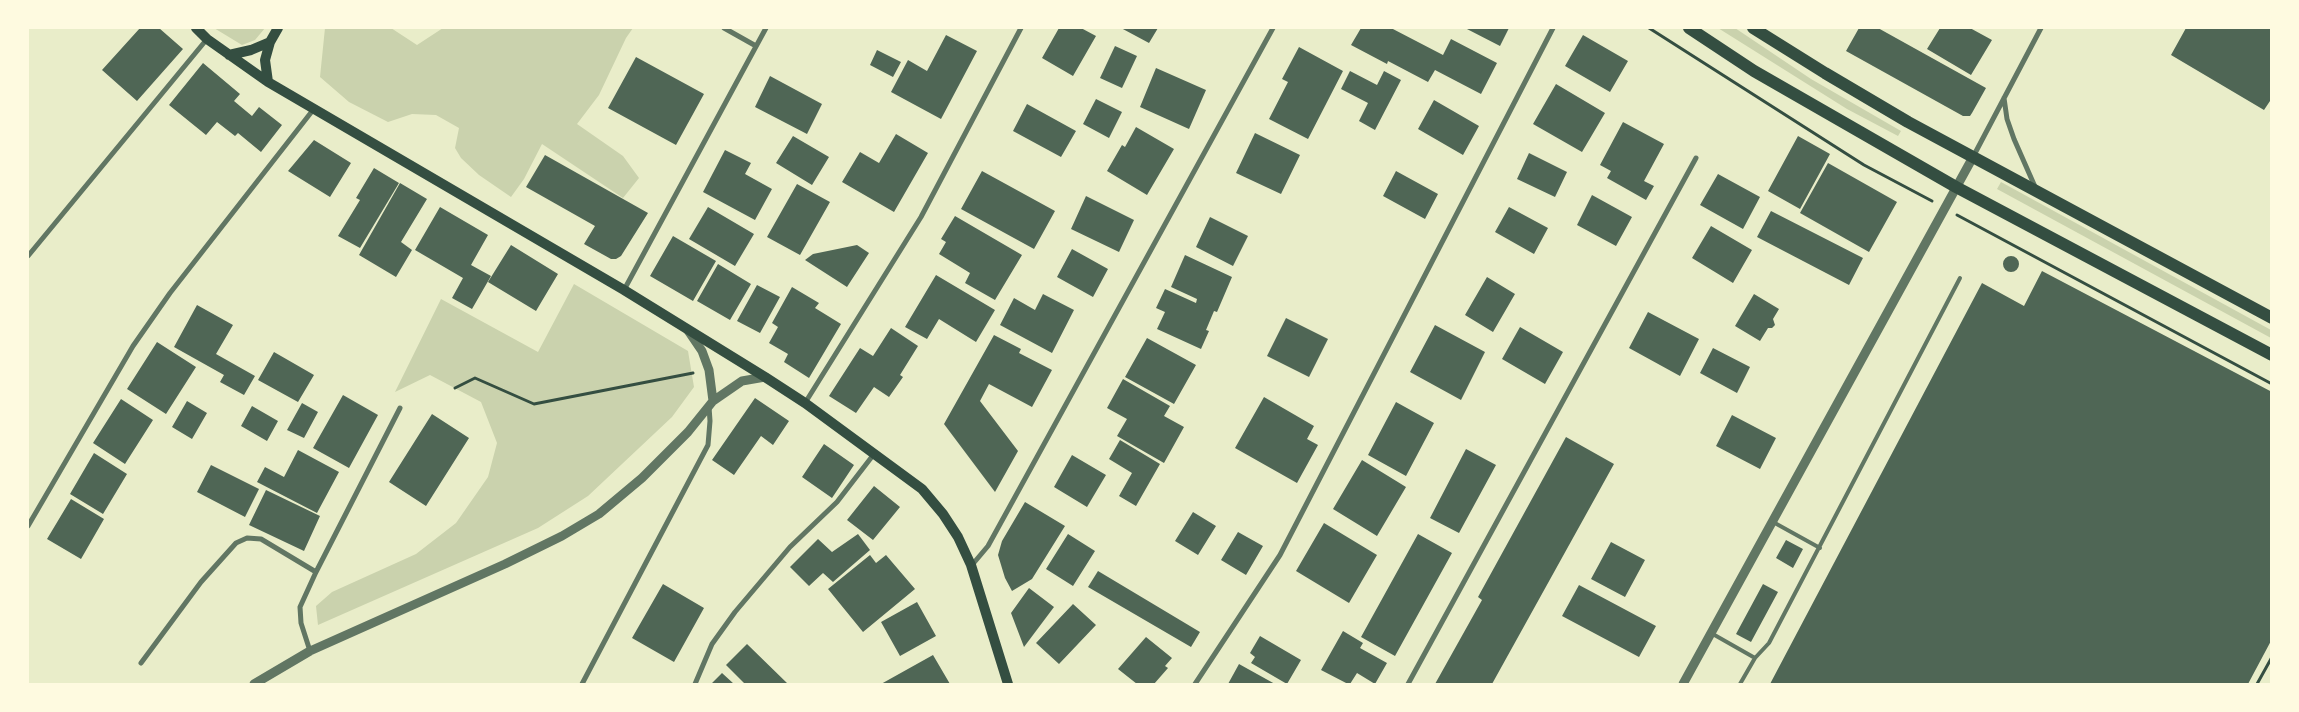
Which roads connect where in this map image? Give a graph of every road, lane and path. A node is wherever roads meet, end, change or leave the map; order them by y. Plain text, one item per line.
1 (196, 28) edge
2 (278, 28) edge
3 (724, 28) edge
4 (766, 28) edge
5 (1020, 28) edge
6 (1273, 28) edge
7 (1553, 28) edge
8 (1689, 28) edge
9 (1753, 28) edge
10 (2041, 28) edge
11 (208, 39) junction
12 (270, 42) junction
13 (756, 46) junction
14 (229, 55) junction
15 (268, 82) junction
16 (2004, 98) junction
17 (313, 110) junction
18 (1973, 157) junction
19 (1696, 158) dead end
20 (1956, 186) junction
21 (2037, 191) junction
22 (28, 256) edge
23 (1960, 278) dead end
24 (624, 290) junction
25 (2272, 318) edge
26 (687, 328) junction
27 (2272, 355) edge
28 (709, 370) junction
29 (765, 377) junction
30 (455, 388) dead end
31 (805, 403) junction
32 (711, 404) junction
33 (400, 408) dead end
34 (874, 453) junction
35 (1772, 521) junction
36 (28, 526) edge
37 (1820, 548) junction
38 (972, 565) junction
39 (316, 572) junction
40 (1711, 633) junction
41 (310, 651) junction
42 (2272, 657) edge
43 (1755, 658) junction
44 (141, 663) dead end
45 (254, 684) edge
46 (582, 684) edge
47 (694, 684) edge
48 (1008, 684) edge
49 (1196, 684) edge
50 (1408, 684) edge
51 (1683, 684) edge
52 (1740, 684) edge
53 (2257, 684) edge

1 - 11 main road
2 - 12 main road
3 - 13 street
4 - 13 street
5 - 31 street
6 - 38 street
7 - 49 street
8 - 20 main road
9 - 18 main road
10 - 16 street
11 - 14 main road
11 - 22 street
12 - 14 main road
12 - 15 main road
13 - 24 street
14 - 15 main road
15 - 17 main road
16 - 18 street
16 - 21 street
17 - 24 main road
17 - 36 street
18 - 20 street
18 - 21 main road
19 - 50 street
20 - 27 main road
20 - 35 street
21 - 25 main road
23 - 37 lane
24 - 26 main road
26 - 28 street
26 - 29 main road
28 - 30 path
28 - 32 street
29 - 31 main road
29 - 32 street
31 - 34 main road
32 - 41 street
32 - 46 street
33 - 39 street
34 - 38 main road
34 - 47 street
35 - 37 lane
35 - 40 street
37 - 43 lane
38 - 48 main road
39 - 41 street
39 - 44 street
40 - 43 lane
40 - 51 street
41 - 45 street
42 - 53 path
43 - 52 lane

